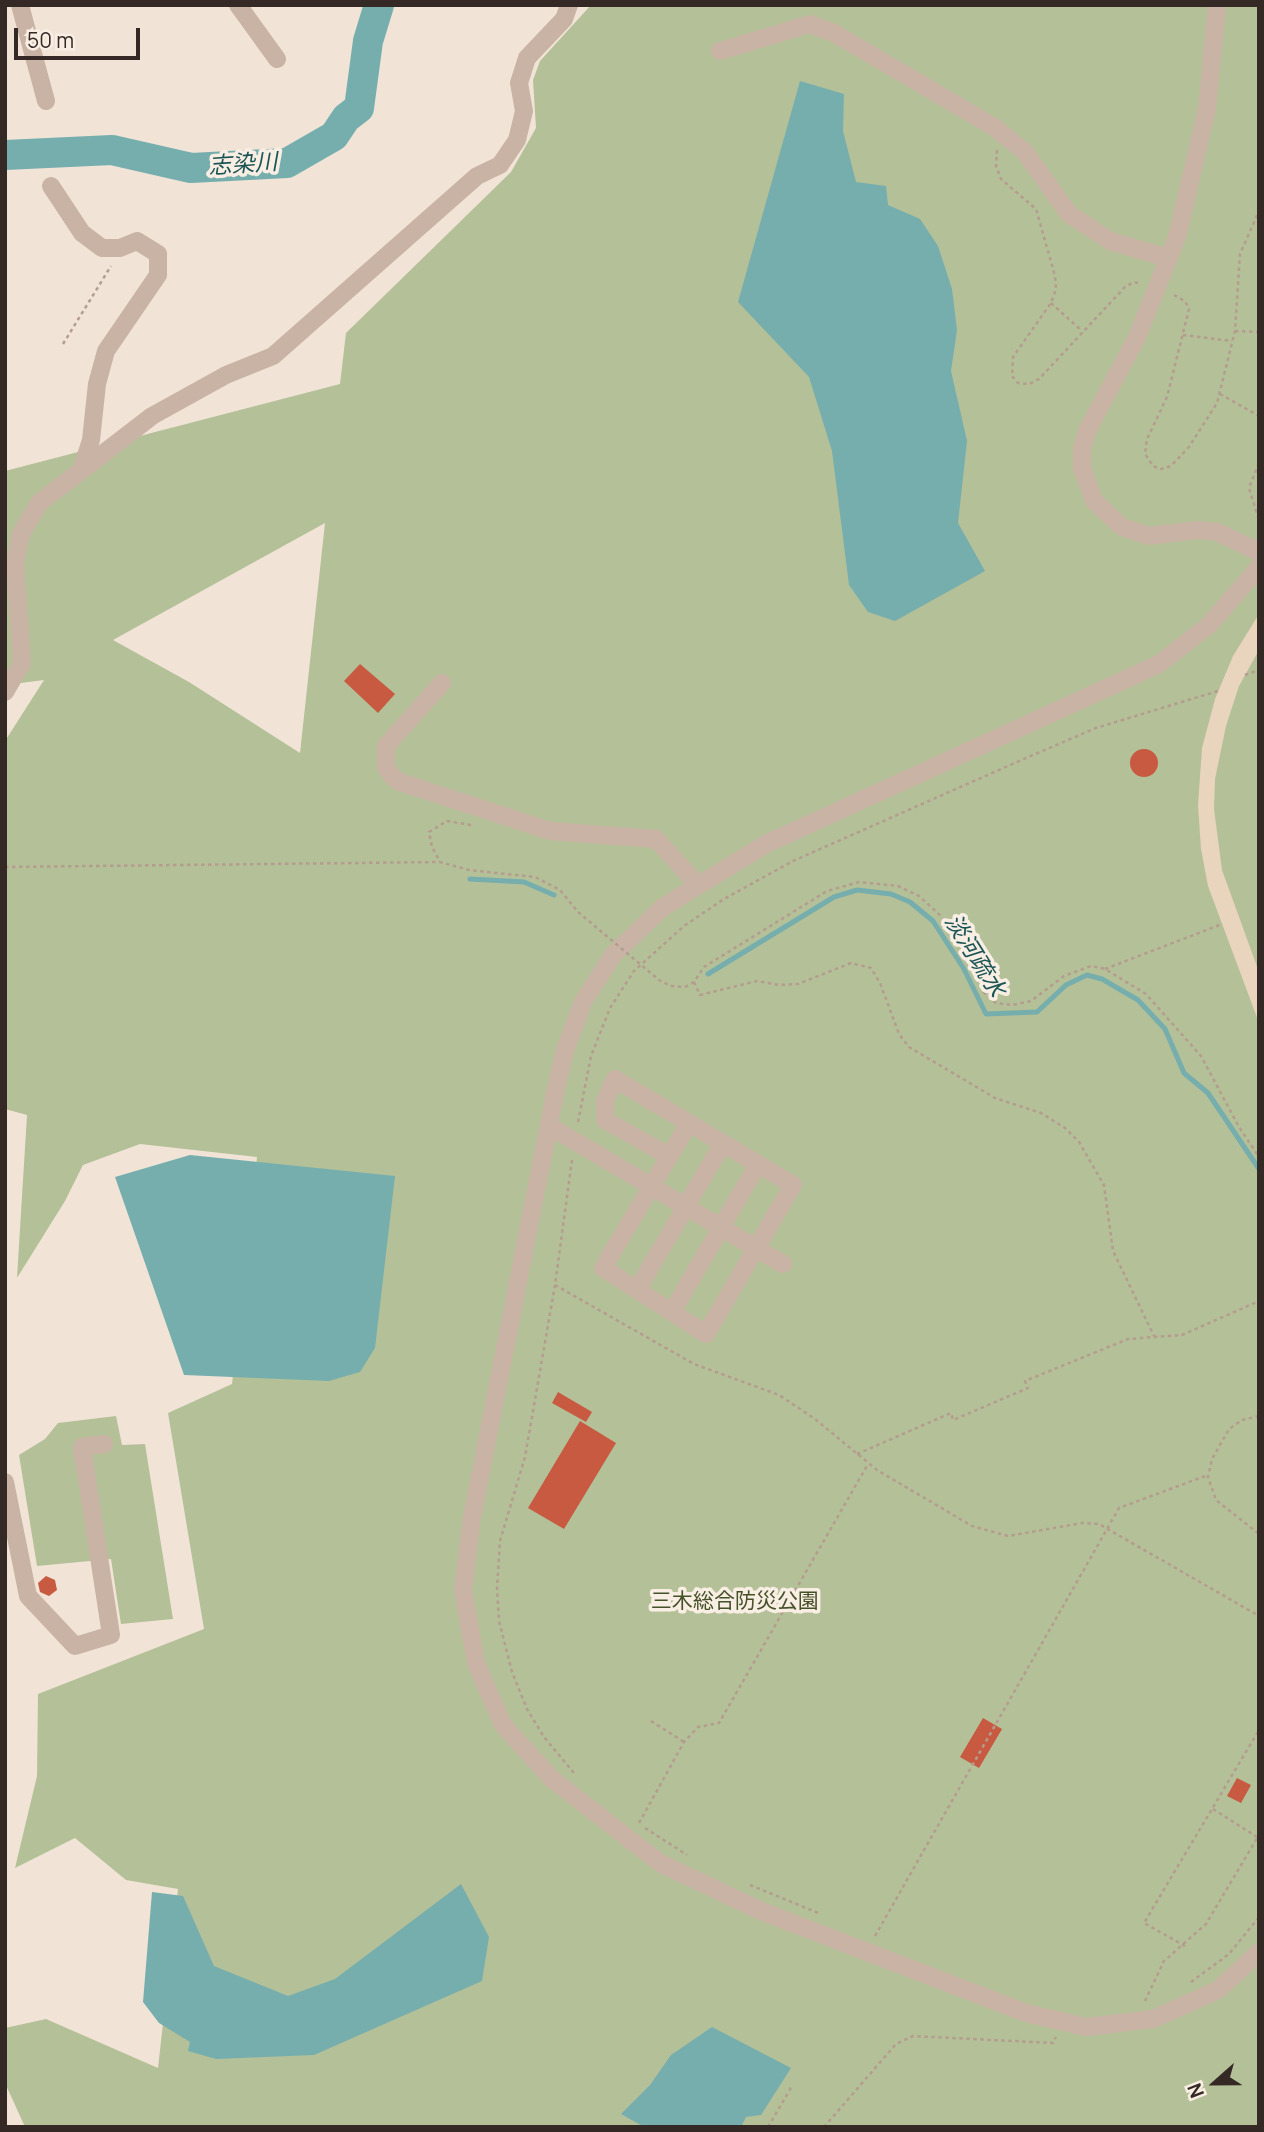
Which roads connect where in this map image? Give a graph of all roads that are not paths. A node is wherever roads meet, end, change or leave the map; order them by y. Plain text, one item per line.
1 (20, 5) edge
2 (238, 5) edge
3 (569, 5) edge
4 (1217, 5) edge
5 (720, 51) dead end
6 (277, 59) dead end
7 (46, 101) dead end
8 (51, 186) dead end
9 (1168, 258) junction
10 (82, 468) junction
11 (1259, 552) edge
12 (1259, 567) edge
13 (442, 683) dead end
14 (5, 692) edge
15 (696, 884) junction
16 (689, 1123) junction
17 (549, 1126) junction
18 (723, 1143) junction
19 (669, 1156) junction
20 (758, 1164) junction
21 (651, 1187) junction
22 (685, 1207) junction
23 (721, 1228) junction
24 (756, 1248) junction
25 (783, 1264) dead end
26 (637, 1290) junction
27 (672, 1312) junction
28 (104, 1444) dead end
29 (5, 1482) edge
30 (1259, 1952) edge

1 - 7 street
2 - 6 street
3 - 10 street
4 - 9 street
5 - 9 street
8 - 10 street
9 - 11 street
10 - 14 street
12 - 15 street
13 - 15 street
15 - 17 street
16 - 18 street
16 - 19 street
16 - 19 street
17 - 21 street
17 - 30 street
18 - 20 street
18 - 22 street
19 - 21 street
20 - 23 street
20 - 24 street
21 - 22 street
21 - 26 street
22 - 23 street
22 - 26 street
23 - 24 street
23 - 27 street
24 - 25 street
24 - 27 street
26 - 27 street
28 - 29 street

